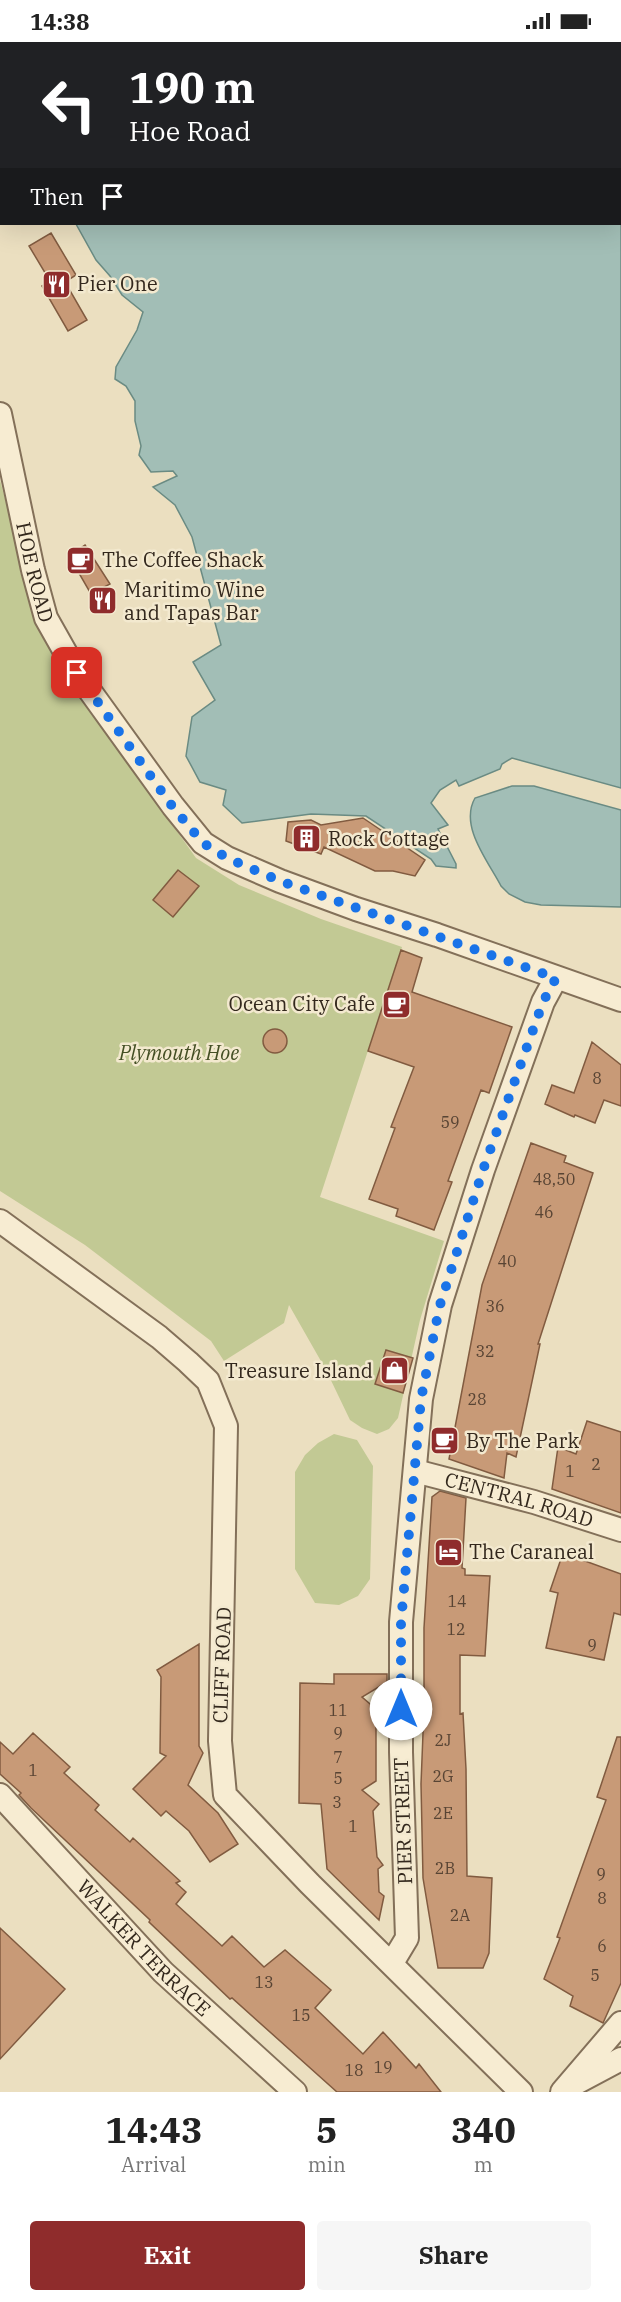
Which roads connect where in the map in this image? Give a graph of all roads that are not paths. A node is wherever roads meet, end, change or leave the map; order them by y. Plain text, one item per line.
1 (0, 414) edge
2 (556, 978) junction
3 (621, 1000) edge
4 (0, 1221) edge
5 (416, 1470) junction
6 (621, 1530) edge
7 (0, 1795) edge
8 (392, 1963) junction
9 (621, 2023) edge
10 (621, 2059) edge
11 (563, 2091) edge
12 (295, 2092) edge
13 (522, 2092) edge

1 - 2 street, HOE ROAD
2 - 3 street, HOE ROAD
2 - 5 street, PIER STREET
4 - 8 street, CLIFF ROAD
5 - 6 street, CENTRAL ROAD
5 - 8 street, PIER STREET
7 - 12 street, WALKER TERRACE
8 - 13 street, CLIFF ROAD
9 - 11 street
10 - 11 street

